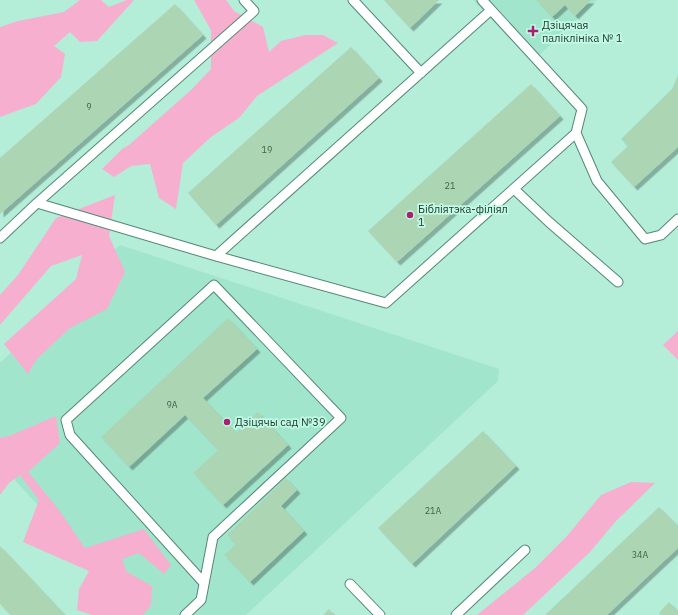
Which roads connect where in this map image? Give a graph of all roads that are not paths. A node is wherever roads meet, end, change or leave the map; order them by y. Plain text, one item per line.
1 (244, 0) edge
2 (353, 0) edge
3 (482, 0) edge
4 (491, 10) junction
5 (420, 73) junction
6 (576, 133) junction
7 (514, 189) junction
8 (38, 204) junction
9 (678, 219) edge
10 (0, 238) edge
11 (216, 256) junction
12 (618, 282) dead end
13 (524, 550) dead end
14 (204, 583) junction
15 (350, 584) dead end
16 (185, 615) edge
17 (380, 615) edge
18 (456, 615) edge

1 - 8 lane
2 - 5 lane
3 - 4 lane
4 - 5 lane
4 - 6 lane
5 - 11 lane
6 - 7 lane
6 - 9 lane
7 - 11 lane
7 - 12 lane
8 - 10 lane
8 - 11 lane
13 - 18 lane
14 - 14 lane
14 - 16 lane
15 - 17 lane

